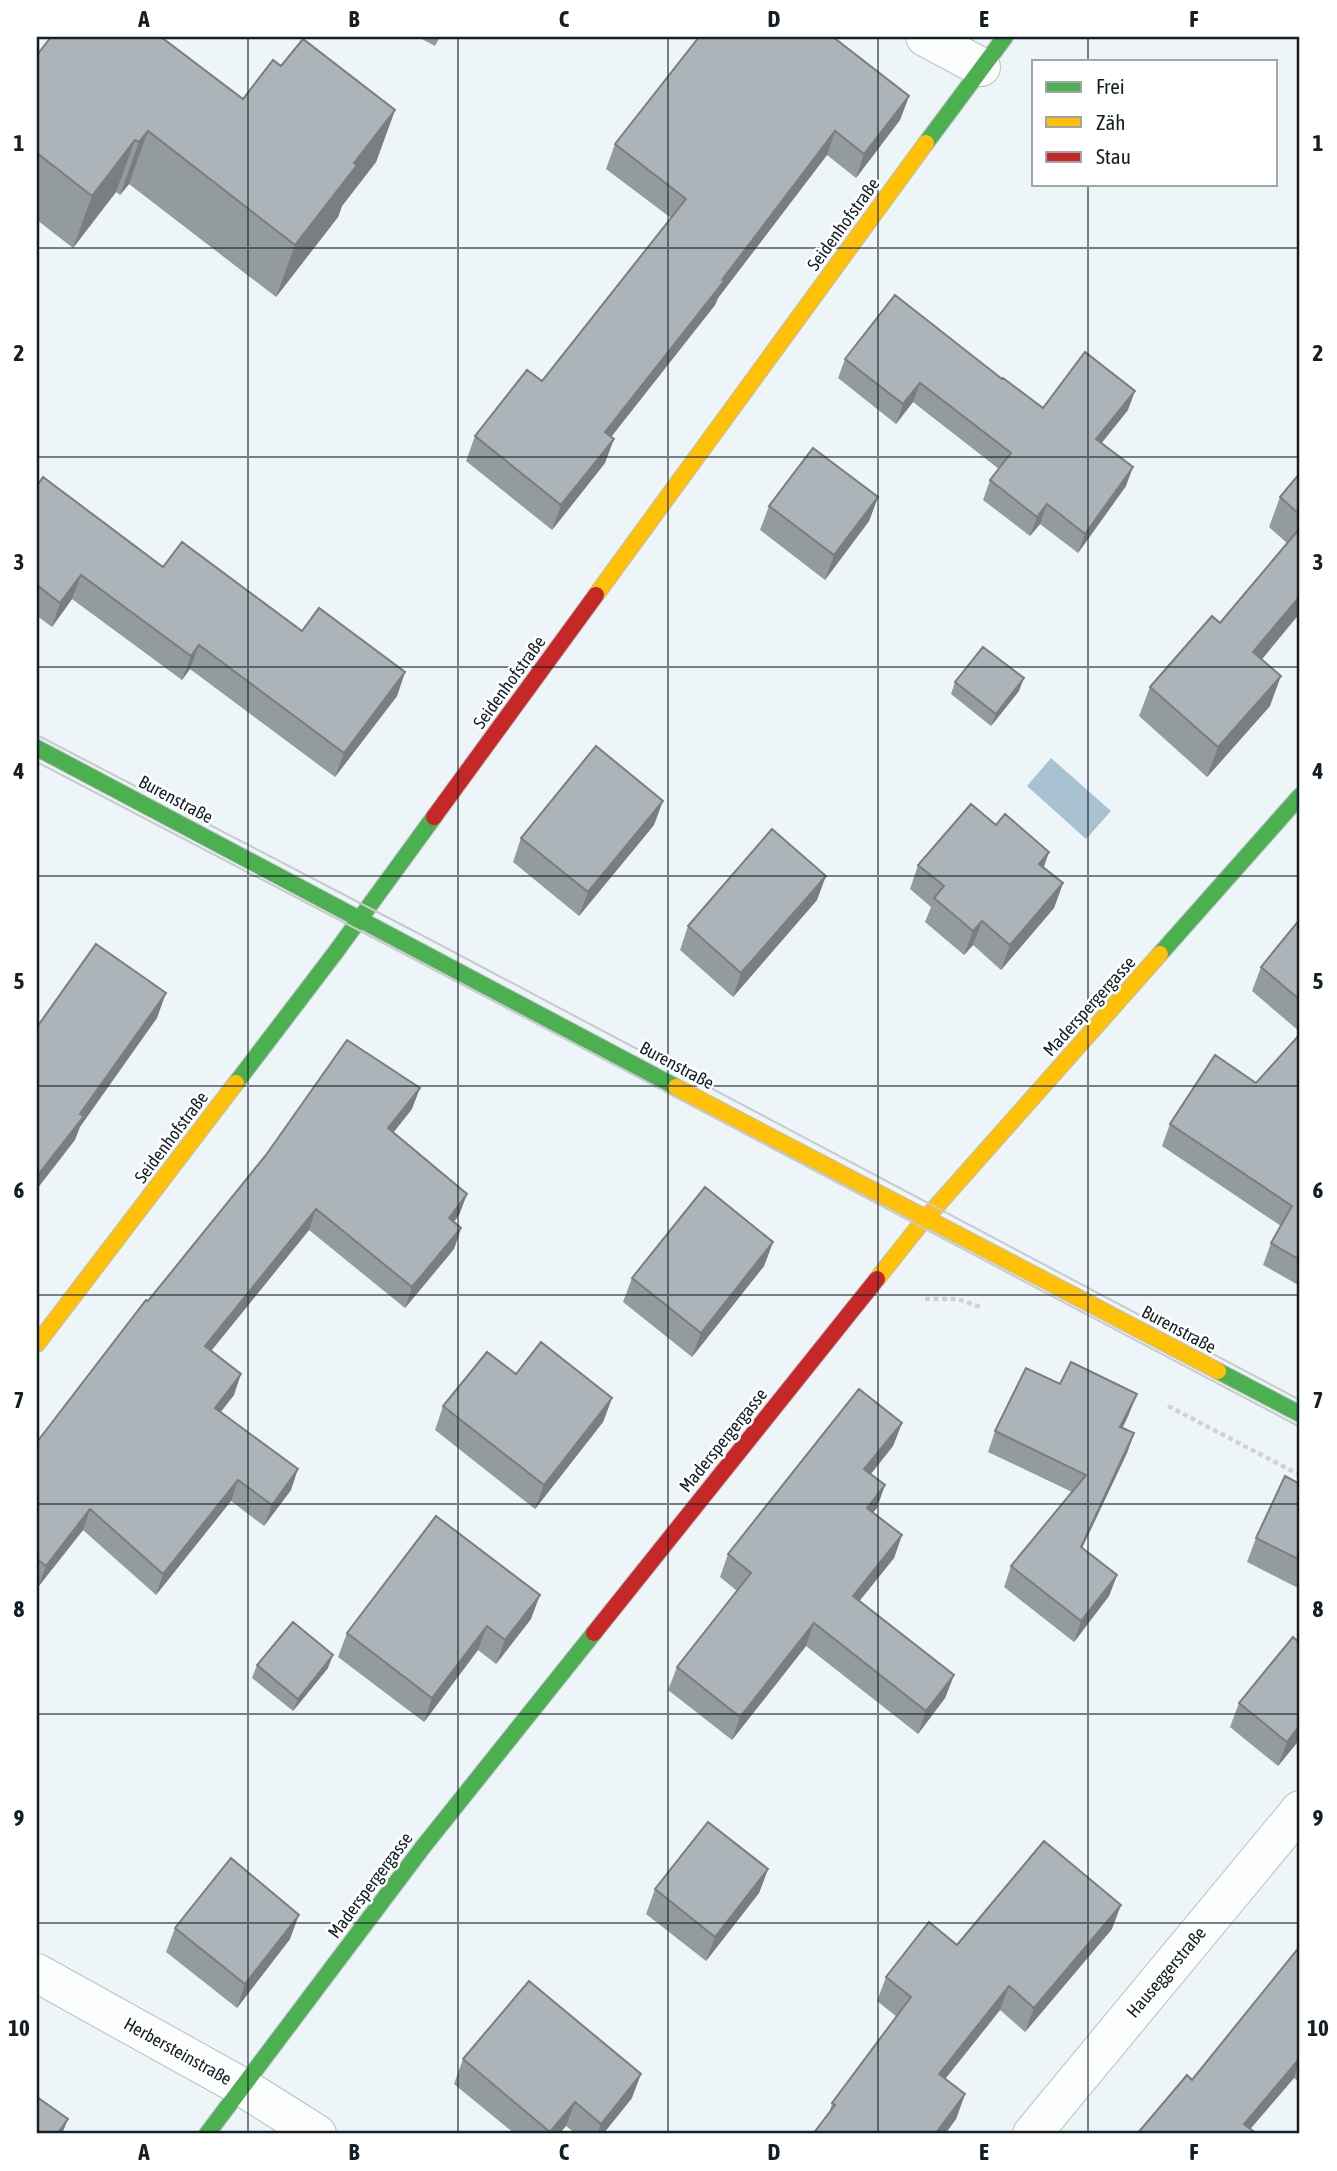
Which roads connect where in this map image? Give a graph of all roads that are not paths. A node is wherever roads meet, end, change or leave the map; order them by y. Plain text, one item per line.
1 (925, 37) edge
2 (1005, 37) edge
3 (981, 67) junction
4 (37, 748) edge
5 (1300, 796) edge
6 (360, 918) junction
7 (926, 1219) junction
8 (37, 1344) edge
9 (1300, 1414) edge
10 (1300, 1810) edge
11 (37, 1973) edge
12 (244, 2088) junction
13 (207, 2134) edge
14 (317, 2134) edge
15 (1032, 2134) edge

1 - 3 street
2 - 3 street, Seidenhofstraße
3 - 6 street, Seidenhofstraße
4 - 6 street, Burenstraße
5 - 7 street, Maderspergergasse
6 - 7 street, Burenstraße
6 - 8 street, Seidenhofstraße
7 - 9 street, Burenstraße
7 - 12 street, Maderspergergasse
10 - 15 street, Hauseggerstraße
11 - 12 street, Herbersteinstraße
12 - 13 street, Maderspergergasse
12 - 14 street, Herbersteinstraße

